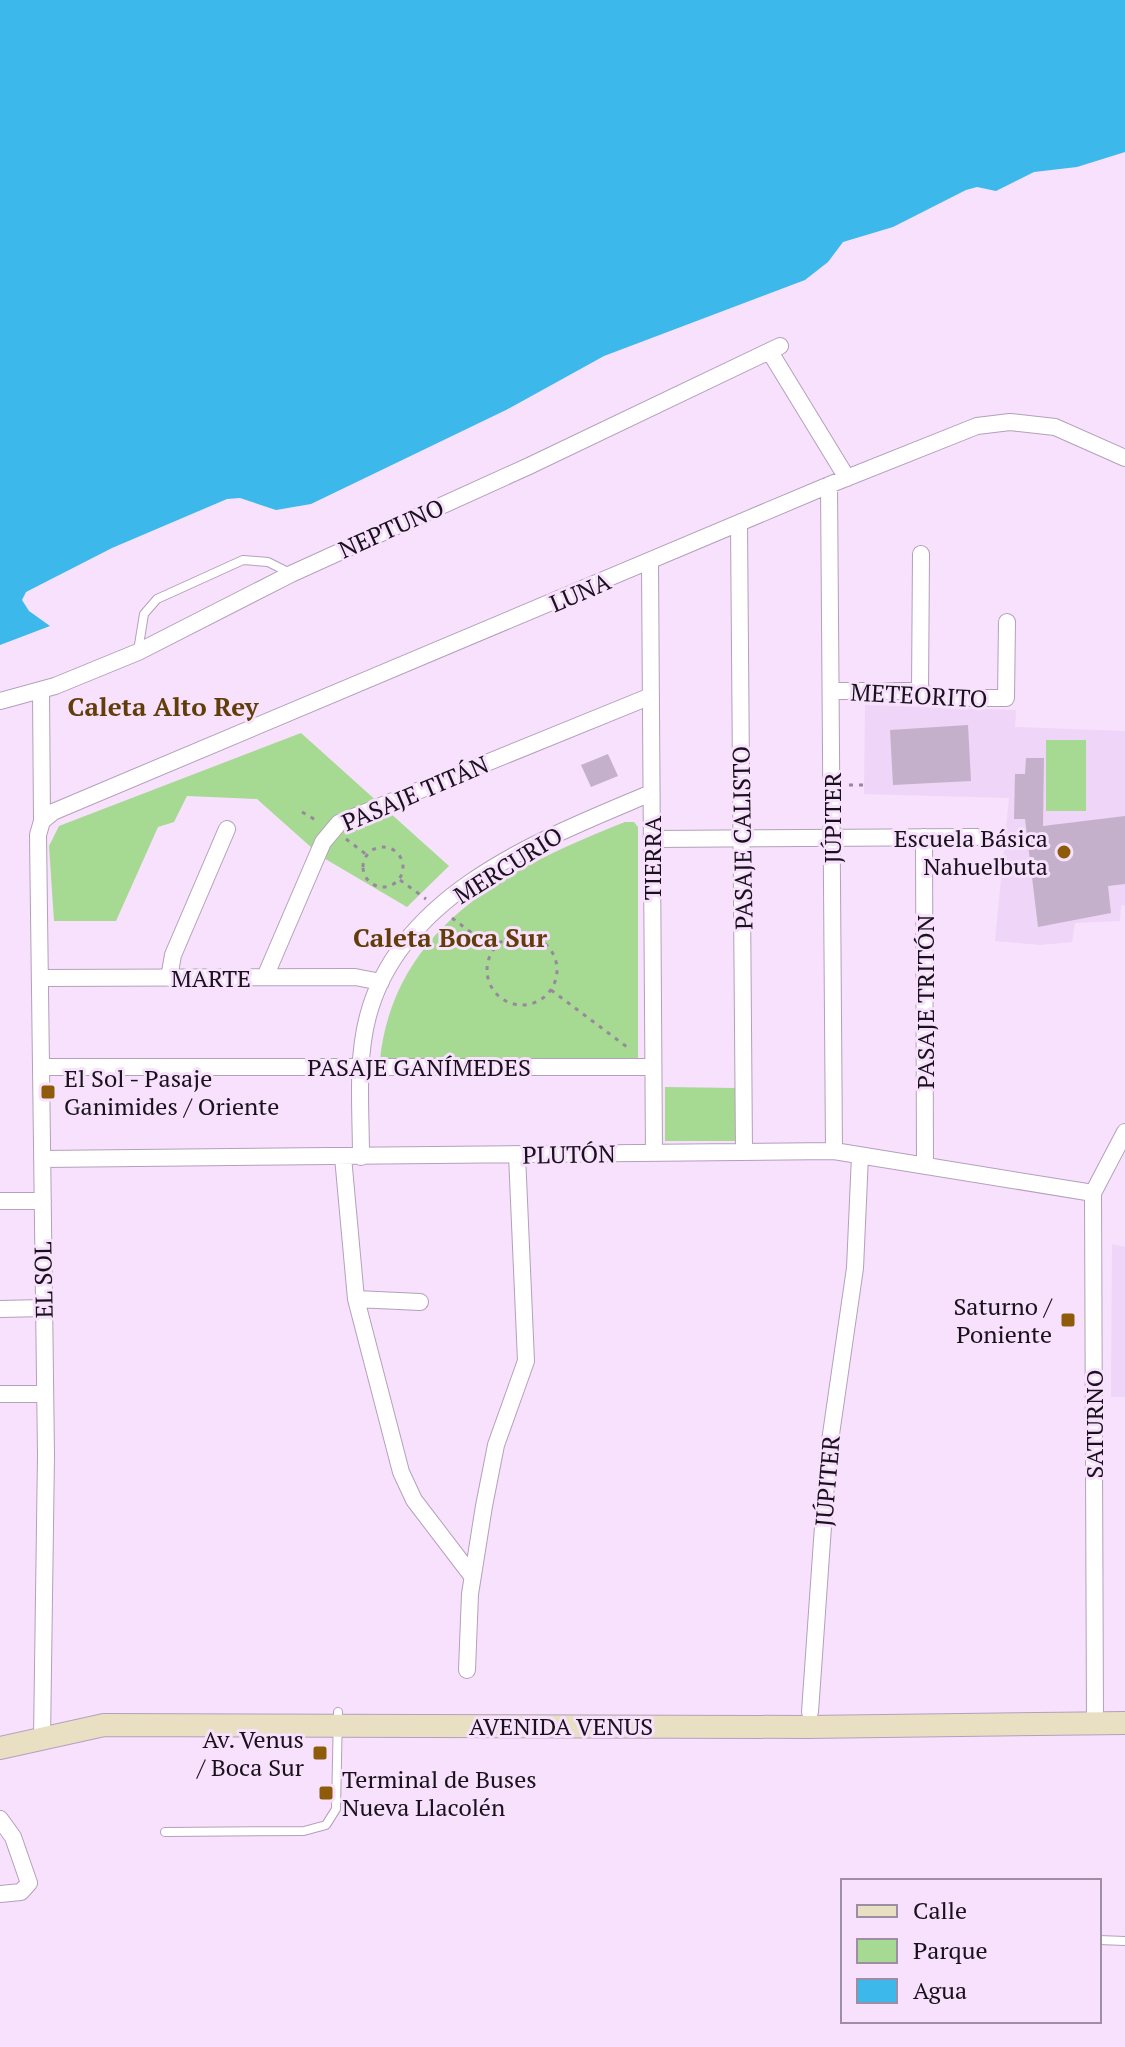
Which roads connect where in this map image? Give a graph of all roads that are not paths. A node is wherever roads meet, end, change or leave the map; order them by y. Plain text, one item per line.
1 (1125, 458) edge
2 (847, 478) junction
3 (829, 485) junction
4 (739, 524) junction
5 (921, 554) dead end
6 (650, 563) junction
7 (291, 574) junction
8 (1007, 622) dead end
9 (138, 652) junction
10 (41, 690) junction
11 (831, 691) junction
12 (920, 691) junction
13 (651, 696) junction
14 (0, 701) edge
15 (651, 793) junction
16 (42, 821) junction
17 (227, 829) dead end
18 (924, 837) junction
19 (978, 837) dead end
20 (742, 838) junction
21 (832, 838) junction
22 (651, 839) junction
23 (265, 977) junction
24 (40, 978) junction
25 (169, 978) junction
26 (381, 982) junction
27 (41, 1067) junction
28 (361, 1067) junction
29 (653, 1067) junction
30 (1125, 1132) edge
31 (834, 1151) junction
32 (744, 1152) junction
33 (654, 1153) junction
34 (517, 1155) junction
35 (860, 1156) junction
36 (343, 1157) junction
37 (361, 1157) junction
38 (42, 1159) junction
39 (925, 1166) junction
40 (1093, 1193) junction
41 (0, 1201) edge
42 (43, 1201) junction
43 (356, 1299) junction
44 (420, 1302) dead end
45 (44, 1308) junction
46 (0, 1309) edge
47 (0, 1394) edge
48 (45, 1394) junction
49 (472, 1576) junction
50 (467, 1670) dead end
51 (1125, 1710) edge
52 (810, 1712) junction
53 (1095, 1717) junction
54 (338, 1719) junction
55 (1125, 1723) edge
56 (42, 1732) junction
57 (0, 1733) edge
58 (0, 1748) edge
59 (0, 1819) edge
60 (165, 1832) dead end
61 (0, 1894) edge
62 (1101, 1940) edge
63 (1125, 1941) edge

1 - 2 street, LUNA
2 - 3 street, LUNA
2 - 7 street, NEPTUNO
3 - 4 street, LUNA
3 - 11 street, JÚPITER
4 - 6 street, LUNA
4 - 20 street, PASAJE CALISTO
5 - 12 street
6 - 13 street, TIERRA
6 - 16 street, LUNA
7 - 9 street, NEPTUNO
7 - 9 lane
8 - 12 street, METEORITO
9 - 10 street, NEPTUNO
10 - 14 street, NEPTUNO
10 - 16 street, EL SOL
11 - 12 street, METEORITO
11 - 21 street, JÚPITER
13 - 15 street, TIERRA
13 - 23 street, PASAJE TITÁN
15 - 22 street, TIERRA
15 - 26 street, MERCURIO
16 - 24 street, EL SOL
17 - 25 street
18 - 19 street
18 - 21 street
18 - 39 street, PASAJE TRITÓN
20 - 21 street
20 - 22 street
20 - 32 street, PASAJE CALISTO
21 - 31 street, JÚPITER
22 - 29 street, TIERRA
23 - 25 street, MARTE
23 - 26 street, MARTE
24 - 25 street, MARTE
24 - 27 street, EL SOL
26 - 28 street, MERCURIO
27 - 28 street, PASAJE GANÍMEDES
27 - 38 street, EL SOL
28 - 29 street, PASAJE GANÍMEDES
28 - 37 street, MERCURIO
29 - 33 street, TIERRA
30 - 40 street, SATURNO
31 - 32 street, PLUTÓN
31 - 35 street, PLUTÓN
32 - 33 street, PLUTÓN
33 - 34 street, PLUTÓN
34 - 37 street, PLUTÓN
34 - 49 street
35 - 39 street, PLUTÓN
35 - 52 street, JÚPITER
36 - 37 street, PLUTÓN
36 - 38 street, PLUTÓN
36 - 43 street
38 - 42 street, EL SOL
39 - 40 street, PLUTÓN
40 - 53 street, SATURNO
41 - 42 street
42 - 45 street, EL SOL
43 - 44 street
43 - 49 street
45 - 46 street
45 - 48 street, EL SOL
47 - 48 street
48 - 56 street, EL SOL
49 - 50 street
51 - 53 street, AVENIDA VENUS
52 - 53 street, AVENIDA VENUS
52 - 54 street, AVENIDA VENUS
53 - 54 street, AVENIDA VENUS
53 - 55 street, AVENIDA VENUS
54 - 56 street, AVENIDA VENUS
54 - 60 lane
56 - 57 street, AVENIDA VENUS
56 - 58 street, AVENIDA VENUS
59 - 61 street
62 - 63 lane

